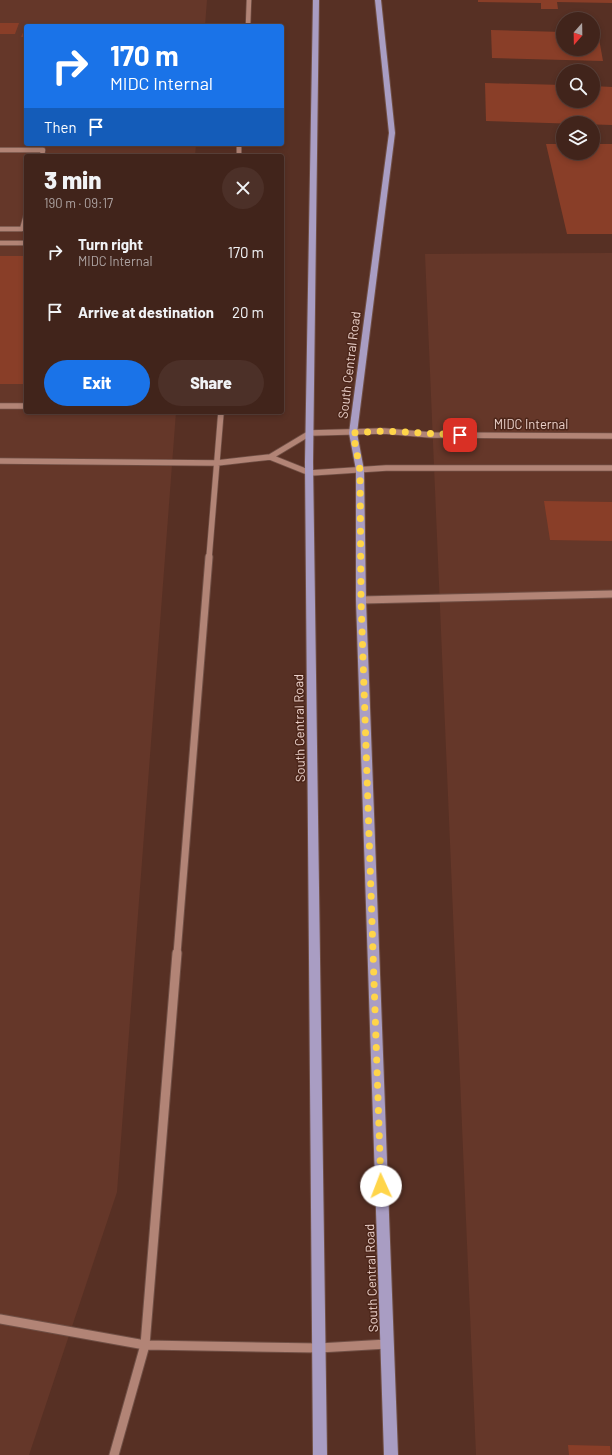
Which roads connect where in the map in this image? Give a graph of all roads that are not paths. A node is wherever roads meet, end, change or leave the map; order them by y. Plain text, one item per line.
1 (249, 0) edge
2 (316, 0) edge
3 (378, 0) edge
4 (248, 24) edge
5 (0, 150) edge
6 (42, 154) edge
7 (24, 222) edge
8 (0, 229) edge
9 (0, 243) edge
10 (24, 243) edge
11 (0, 406) edge
12 (24, 406) edge
13 (221, 414) edge
14 (310, 433) junction
15 (353, 433) junction
16 (612, 436) edge
17 (270, 457) junction
18 (0, 461) edge
19 (217, 463) junction
20 (612, 468) edge
21 (360, 470) junction
22 (310, 473) junction
23 (612, 594) edge
24 (361, 600) junction
25 (0, 1319) edge
26 (387, 1344) junction
27 (145, 1345) junction
28 (319, 1348) junction
29 (114, 1455) edge
30 (320, 1455) edge
31 (391, 1455) edge

1 - 4 street
2 - 14 main road, South Central Road
3 - 15 main road, South Central Road
5 - 6 street
7 - 8 street
9 - 10 street
11 - 12 street
13 - 19 street
14 - 15 street, MIDC Internal
14 - 17 street
14 - 22 main road, South Central Road
15 - 16 street, MIDC Internal
15 - 21 main road, South Central Road
17 - 19 street
17 - 22 street
18 - 19 street
19 - 27 street
20 - 21 street
21 - 22 street
21 - 24 main road, South Central Road
22 - 28 main road, South Central Road
23 - 24 street
24 - 26 main road, South Central Road
25 - 27 street
26 - 28 street
26 - 31 main road, South Central Road
27 - 28 street
27 - 29 street
28 - 30 main road, South Central Road

